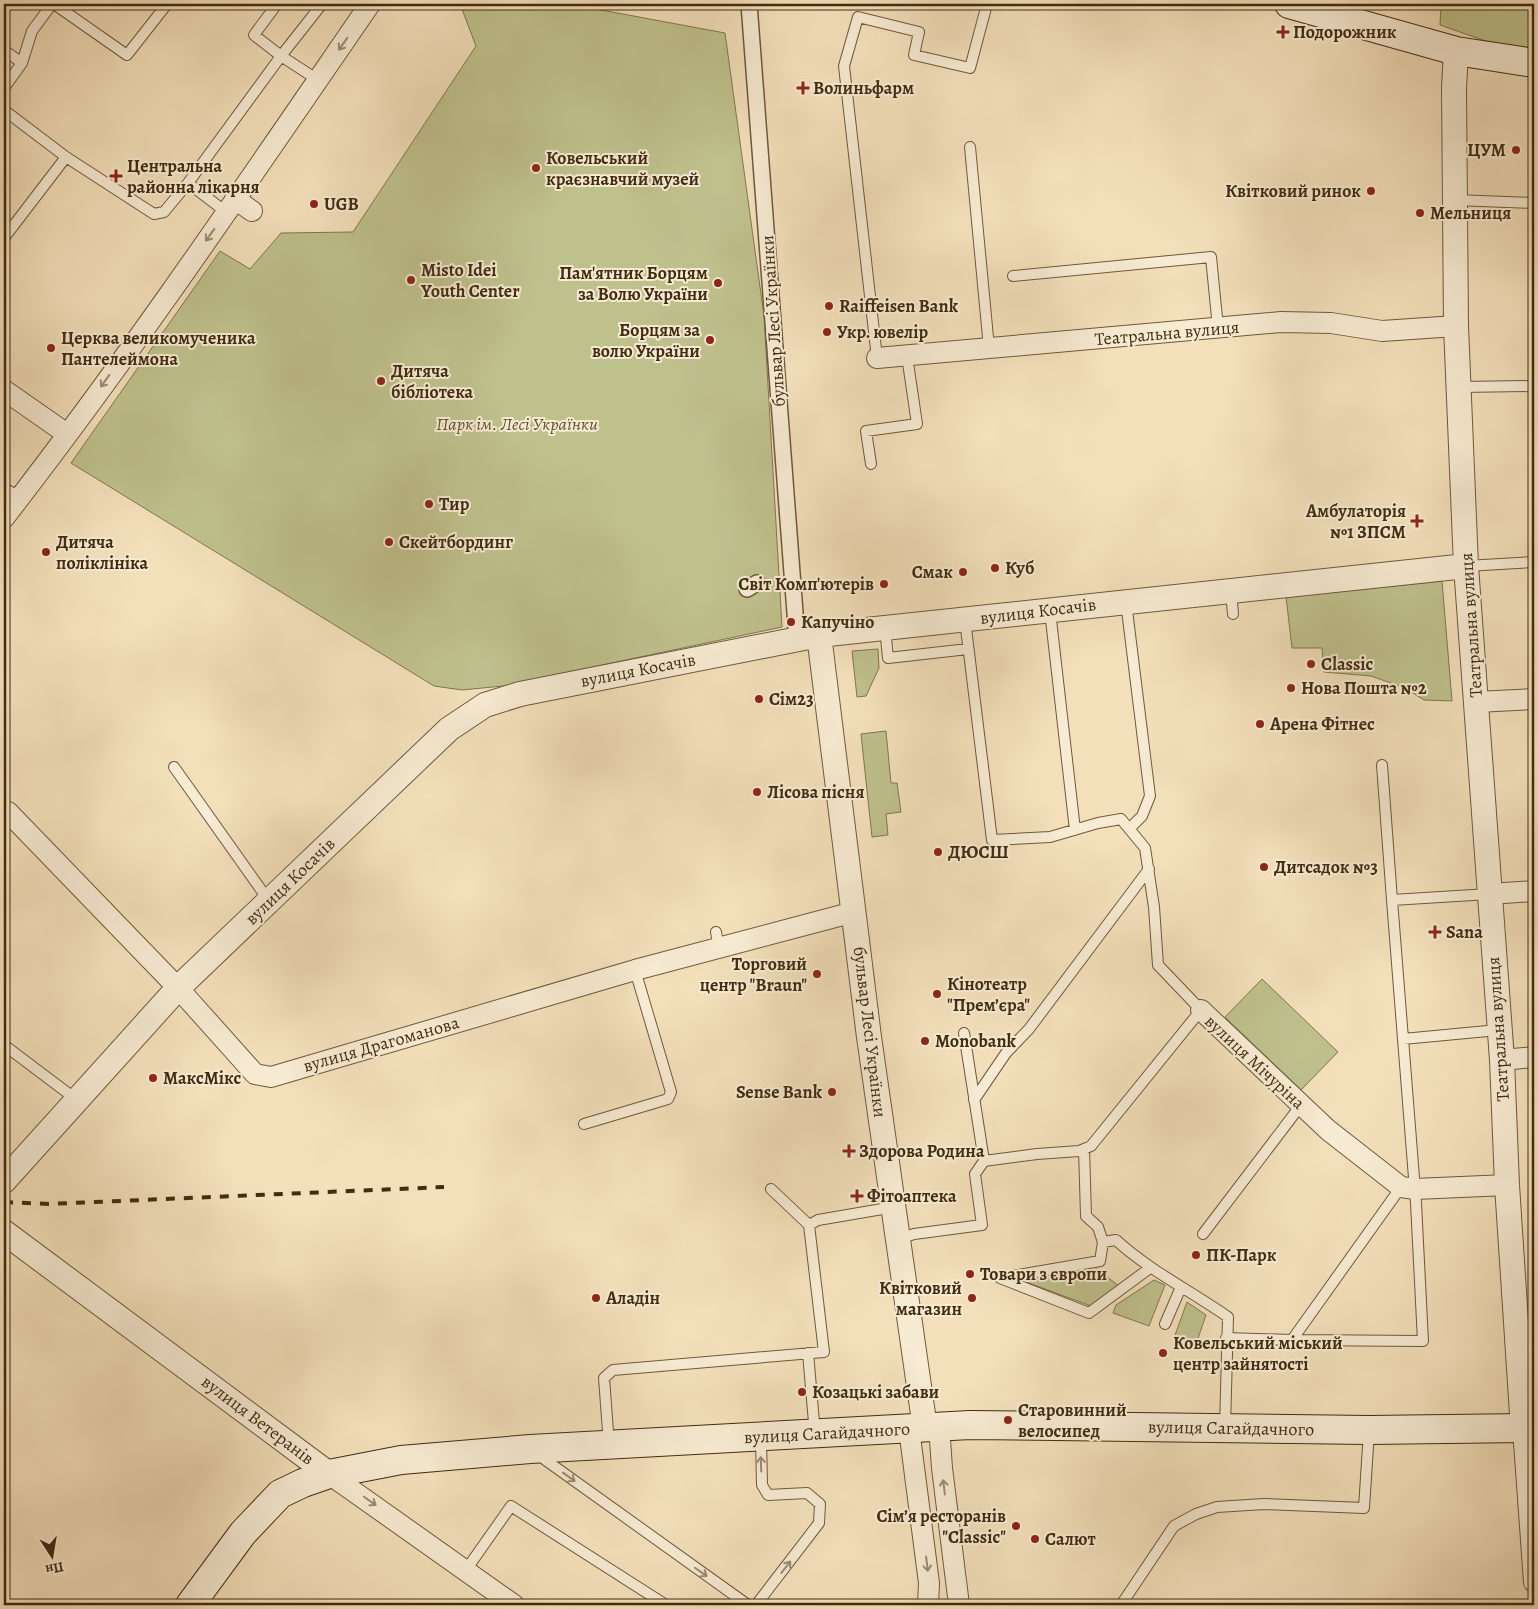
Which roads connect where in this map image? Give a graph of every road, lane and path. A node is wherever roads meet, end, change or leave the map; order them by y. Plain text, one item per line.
1 (53, 4) edge
2 (167, 4) edge
3 (277, 4) edge
4 (322, 4) edge
5 (370, 4) edge
6 (749, 4) edge
7 (987, 4) edge
8 (1296, 5) edge
9 (4, 50) edge
10 (1456, 50) junction
11 (281, 56) junction
12 (22, 63) junction
13 (1534, 63) edge
14 (318, 80) junction
15 (4, 88) edge
16 (4, 110) edge
17 (970, 147) dead end
18 (66, 157) junction
19 (188, 183) junction
20 (1455, 200) junction
21 (1534, 203) edge
22 (231, 205) junction
23 (252, 210) dead end
24 (4, 238) edge
25 (1013, 276) dead end
26 (1456, 326) junction
27 (1218, 328) junction
28 (989, 348) junction
29 (907, 356) junction
30 (877, 358) joint
31 (1534, 386) edge
32 (1459, 387) junction
33 (4, 390) edge
34 (67, 434) junction
35 (871, 464) dead end
36 (12, 492) edge
37 (4, 518) edge
38 (1534, 562) edge
39 (1466, 566) junction
40 (1231, 590) junction
41 (1126, 601) junction
42 (1050, 611) junction
43 (1233, 614) dead end
44 (965, 620) junction
45 (885, 628) junction
46 (808, 637) junction
47 (968, 649) junction
48 (1534, 699) edge
49 (1476, 702) junction
50 (1382, 765) dead end
51 (174, 767) dead end
52 (8, 812) dead end
53 (1129, 829) junction
54 (1074, 830) junction
55 (1148, 869) junction
56 (1534, 892) edge
57 (1489, 894) junction
58 (1392, 900) junction
59 (269, 901) junction
60 (854, 912) junction
61 (635, 970) junction
62 (178, 988) junction
63 (1201, 1010) junction
64 (1498, 1030) junction
65 (964, 1032) dead end
66 (1403, 1039) junction
67 (4, 1045) edge
68 (1534, 1057) edge
69 (1502, 1060) junction
70 (77, 1100) junction
71 (974, 1100) junction
72 (1301, 1105) junction
73 (584, 1124) dead end
74 (1084, 1149) junction
75 (984, 1161) junction
76 (4, 1181) edge
77 (1507, 1185) junction
78 (1408, 1188) junction
79 (771, 1189) dead end
80 (894, 1207) junction
81 (809, 1225) junction
82 (4, 1232) edge
83 (1203, 1234) dead end
84 (898, 1239) junction
85 (1103, 1242) junction
86 (1150, 1268) junction
87 (1181, 1287) junction
88 (1165, 1324) dead end
89 (1226, 1338) junction
90 (1292, 1340) junction
91 (808, 1353) junction
92 (1520, 1390) junction
93 (924, 1428) junction
94 (1225, 1428) junction
95 (1483, 1429) junction
96 (1528, 1429) edge
97 (1369, 1430) junction
98 (815, 1435) junction
99 (761, 1437) junction
100 (609, 1446) junction
101 (530, 1449) junction
102 (330, 1474) junction
103 (466, 1570) junction
104 (1534, 1582) edge
105 (190, 1605) edge
106 (512, 1605) edge
107 (666, 1605) edge
108 (748, 1605) edge
109 (756, 1605) edge
110 (928, 1605) edge
111 (959, 1605) edge
112 (1120, 1605) edge

1 - 2 lane
1 - 12 lane
3 - 11 lane
4 - 11 lane
5 -> 14 street
6 - 46 street, бульвар Лесі Українки
7 - 30 lane
8 - 10 main road
9 - 12 lane
10 - 13 main road
10 - 20 street, Театральна вулиця
11 - 14 lane
11 - 19 lane
12 - 15 lane
14 - 22 street
16 - 18 lane
17 - 28 lane
18 - 19 lane
18 - 24 lane
19 - 22 lane
20 - 21 lane
20 - 26 street, Театральна вулиця
22 - 23 street
22 -> 34 street
25 - 27 lane
26 - 27 street, Театральна вулиця
26 - 32 street, Театральна вулиця
27 - 28 street, Театральна вулиця
28 - 29 street, Театральна вулиця
29 - 30 street, Театральна вулиця
29 - 35 lane
31 - 32 lane
32 - 39 street, Театральна вулиця
33 - 34 street
34 - 36 street
36 - 37 street
38 - 39 lane
39 - 40 street, вулиця Косачів
39 - 49 street, Театральна вулиця
40 - 41 street, вулиця Косачів
40 - 43 lane
41 - 42 street, вулиця Косачів
41 - 53 lane
42 - 44 street, вулиця Косачів
42 - 54 lane
44 - 45 street, вулиця Косачів
44 - 47 lane
45 - 46 street, вулиця Косачів
45 - 47 lane
46 - 59 street, вулиця Косачів
46 - 60 street, бульвар Лесі Українки
47 - 54 lane
48 - 49 street
49 - 57 street, Театральна вулиця
50 - 58 lane
51 - 59 lane
52 - 62 street, вулиця Драгоманова
53 - 54 lane
53 - 55 lane
55 - 63 lane
55 - 71 lane
56 - 57 street
57 - 58 lane
57 - 64 street, Театральна вулиця
58 - 66 lane
59 - 62 street, вулиця Косачів
60 - 61 street, вулиця Драгоманова
60 - 80 street, бульвар Лесі Українки
61 - 62 street, вулиця Драгоманова
61 - 73 lane
62 - 70 street, вулиця Косачів
63 - 72 street, вулиця Мічуріна
63 - 74 lane, вулиця Мічуріна
64 - 66 lane
64 - 69 street, Театральна вулиця
65 - 71 lane
66 - 78 lane
67 - 70 lane
68 - 69 street
69 - 77 street, Театральна вулиця
70 - 76 street, вулиця Косачів
71 - 75 lane
72 - 78 street, вулиця Мічуріна
72 - 83 lane
74 - 75 lane
74 - 85 lane
75 - 84 lane
77 - 78 street
77 - 92 street, Театральна вулиця
78 - 90 lane
78 - 90 lane
79 - 81 lane
80 - 81 lane
80 - 84 street, бульвар Лесі Українки
81 - 91 lane
82 - 102 street, вулиця Ветеранів
84 - 93 street, бульвар Лесі Українки
85 - 86 lane
85 - 86 lane
86 - 87 lane
87 - 88 lane
87 - 89 lane
89 - 90 lane
89 - 94 lane
91 - 98 lane
91 - 100 lane
92 - 95 street
92 - 96 street, Театральна вулиця
93 - 94 main road, вулиця Сагайдачного
93 - 98 main road, вулиця Сагайдачного
93 -> 110 street, бульвар Лесі Українки
111 -> 93 street, бульвар Лесі Українки
94 - 97 main road, вулиця Сагайдачного
95 - 96 main road, вулиця Сагайдачного
95 - 97 main road, вулиця Сагайдачного
96 - 104 street, Театральна вулиця
97 - 112 lane
98 - 99 main road, вулиця Сагайдачного
99 - 100 main road, вулиця Сагайдачного
109 -> 99 lane
100 - 101 main road, вулиця Сагайдачного
101 - 102 main road, вулиця Сагайдачного
101 -> 108 lane
102 -> 103 street, вулиця Ветеранів
102 - 105 main road, вулиця Сагайдачного
103 - 106 street, вулиця Ветеранів
103 - 107 lane

